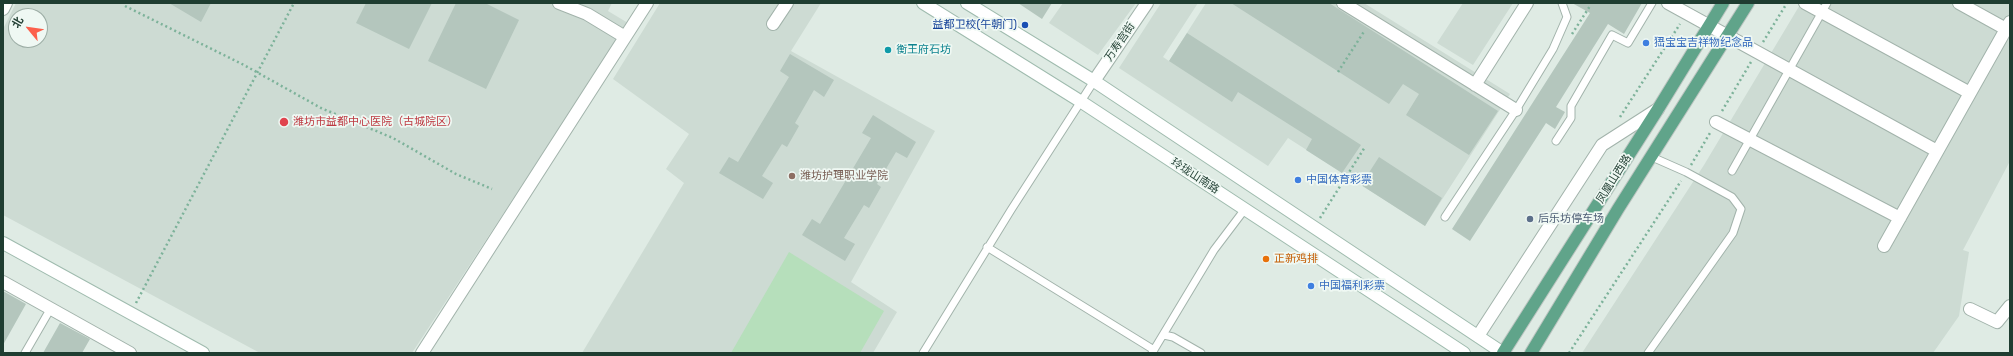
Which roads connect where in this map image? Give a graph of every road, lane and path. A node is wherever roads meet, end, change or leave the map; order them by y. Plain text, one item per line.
1 (6, 3) edge
2 (294, 3) edge
3 (559, 3) edge
4 (647, 3) edge
5 (788, 3) edge
6 (923, 3) edge
7 (967, 3) edge
8 (1147, 3) edge
9 (1343, 3) edge
10 (1527, 3) edge
11 (1562, 3) edge
12 (1652, 3) edge
13 (1668, 3) edge
14 (1723, 3) edge
15 (1748, 3) edge
16 (1805, 3) edge
17 (1958, 3) edge
18 (125, 6) dead end
19 (1590, 6) dead end
20 (1824, 8) edge
21 (3, 9) edge
22 (1687, 13) junction
23 (1371, 20) junction
24 (774, 24) dead end
25 (2008, 25) edge
26 (1709, 27) junction
27 (1571, 35) dead end
28 (625, 37) junction
29 (1728, 38) junction
30 (1789, 71) junction
31 (1338, 72) dead end
32 (257, 73) junction
33 (1094, 81) junction
34 (1475, 85) junction
35 (1970, 93) junction
36 (1080, 101) junction
37 (1658, 109) junction
38 (1516, 110) junction
39 (1619, 119) dead end
40 (1716, 122) dead end
41 (1750, 140) junction
42 (1556, 141) dead end
43 (1365, 148) dead end
44 (1937, 151) junction
45 (1652, 157) junction
46 (1732, 171) dead end
47 (492, 189) dead end
48 (1245, 210) junction
49 (1444, 218) dead end
50 (1900, 218) junction
51 (1314, 227) junction
52 (3, 243) edge
53 (1884, 246) dead end
54 (987, 247) junction
55 (3, 282) edge
56 (2010, 306) edge
57 (52, 308) junction
58 (1970, 309) dead end
59 (131, 313) junction
60 (1164, 335) junction
61 (1478, 336) junction
62 (112, 349) edge
63 (1153, 352) edge
64 (25, 353) edge
65 (130, 353) edge
66 (203, 353) edge
67 (422, 353) edge
68 (923, 353) edge
69 (1201, 353) edge
70 (1464, 353) edge
71 (1503, 353) edge
72 (1531, 353) edge
73 (1648, 353) edge

1 - 21 street
2 - 32 path
3 - 28 street
4 - 28 street
5 - 24 street
6 - 36 street, 玲珑山南路
7 - 33 street, 玲珑山南路
8 - 33 street, 万寿宫街
9 - 23 street
10 - 34 street
11 - 38 lane
12 - 42 lane
13 - 22 street
14 - 26 main road, 凤凰山西路
15 - 29 main road, 凤凰山西路
16 - 20 street
17 - 25 street
18 - 32 path
19 - 27 path
20 - 30 lane
20 - 35 street
22 - 26 street
22 - 39 path
23 - 31 path
23 - 34 street
25 - 35 street
26 - 29 street
26 - 37 main road, 凤凰山西路
28 - 67 street
29 - 30 street
29 - 45 main road, 凤凰山西路
30 - 41 lane
30 - 44 street
32 - 47 path
32 - 59 path
33 - 36 lane
33 - 51 street, 玲珑山南路
34 - 38 street
35 - 44 street
36 - 48 street, 玲珑山南路
36 - 54 lane
37 - 61 street
37 - 71 main road, 凤凰山西路
38 - 49 lane
40 - 41 street
41 - 46 lane
41 - 50 street
43 - 51 path
44 - 50 street
45 - 72 main road, 凤凰山西路
45 - 73 lane
48 - 60 lane
48 - 70 street, 玲珑山南路
50 - 53 street
51 - 61 street, 玲珑山南路
52 - 59 street
54 - 63 lane
54 - 68 lane
55 - 57 street
56 - 58 street
57 - 62 street
57 - 64 lane
59 - 66 street
60 - 63 lane
60 - 69 lane
61 - 71 street, 玲珑山南路
62 - 65 street

